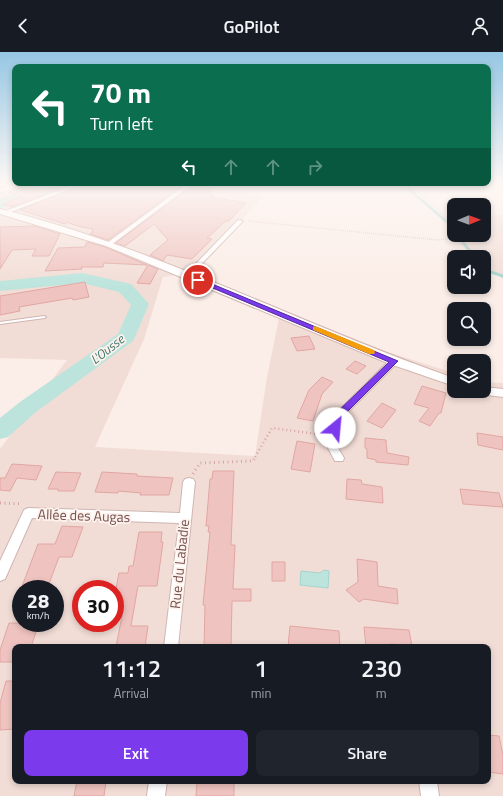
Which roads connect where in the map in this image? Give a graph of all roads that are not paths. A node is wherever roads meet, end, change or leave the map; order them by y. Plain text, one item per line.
1 (22, 218) edge
2 (144, 218) edge
3 (240, 221) road end
4 (109, 244) junction
5 (188, 276) junction
6 (44, 317) dead end
7 (0, 323) edge
8 (394, 361) junction
9 (447, 380) edge
10 (491, 391) edge
11 (503, 393) edge
12 (338, 458) dead end
13 (189, 482) road end
14 (184, 518) junction
15 (0, 575) edge
16 (171, 644) edge
17 (158, 784) edge
18 (428, 784) edge
19 (156, 796) edge
20 (430, 796) edge

1 - 4 street
2 - 4 street
3 - 5 street
4 - 5 street
5 - 8 street
6 - 7 lane
8 - 9 street
8 - 12 street
10 - 11 street
13 - 14 street, Rue du Labadie
14 - 15 street, Allée des Augas
14 - 16 street, Rue du Labadie
17 - 19 street
18 - 20 street

